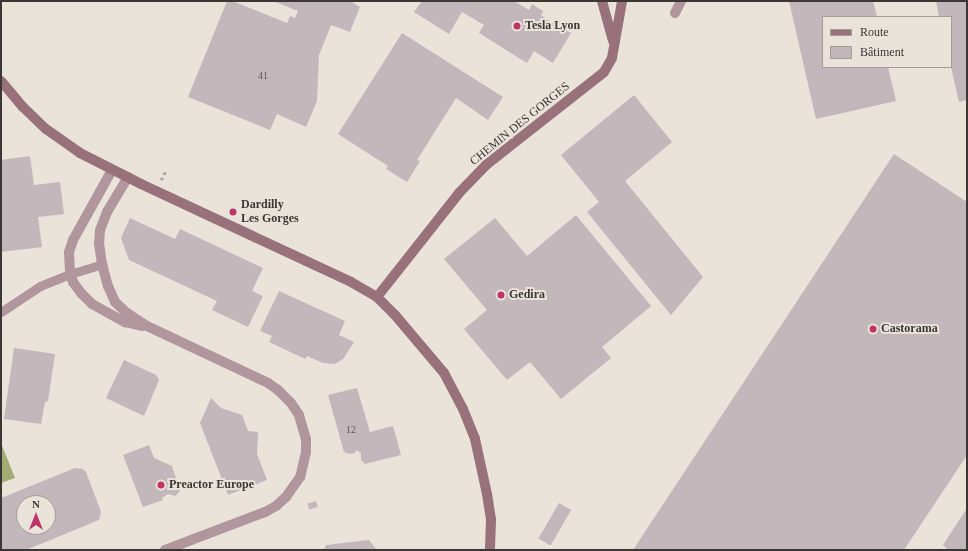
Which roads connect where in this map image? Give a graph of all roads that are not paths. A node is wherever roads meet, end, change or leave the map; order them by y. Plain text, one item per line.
1 (602, 1) edge
2 (622, 1) edge
3 (681, 1) edge
4 (675, 13) dead end
5 (614, 45) junction
6 (1, 81) edge
7 (112, 170) junction
8 (128, 178) junction
9 (102, 264) junction
10 (70, 274) junction
11 (377, 297) junction
12 (1, 312) edge
13 (147, 326) junction
14 (165, 550) edge
15 (490, 550) edge

1 - 5 main road, CHEMIN DES GORGES
2 - 5 main road, CHEMIN DES GORGES
3 - 4 street
5 - 11 main road, CHEMIN DES GORGES
6 - 7 main road
7 - 8 main road
7 - 10 street
8 - 9 street
8 - 11 main road
9 - 10 lane
9 - 13 street
10 - 12 lane
10 - 13 street
11 - 15 main road
13 - 14 street

